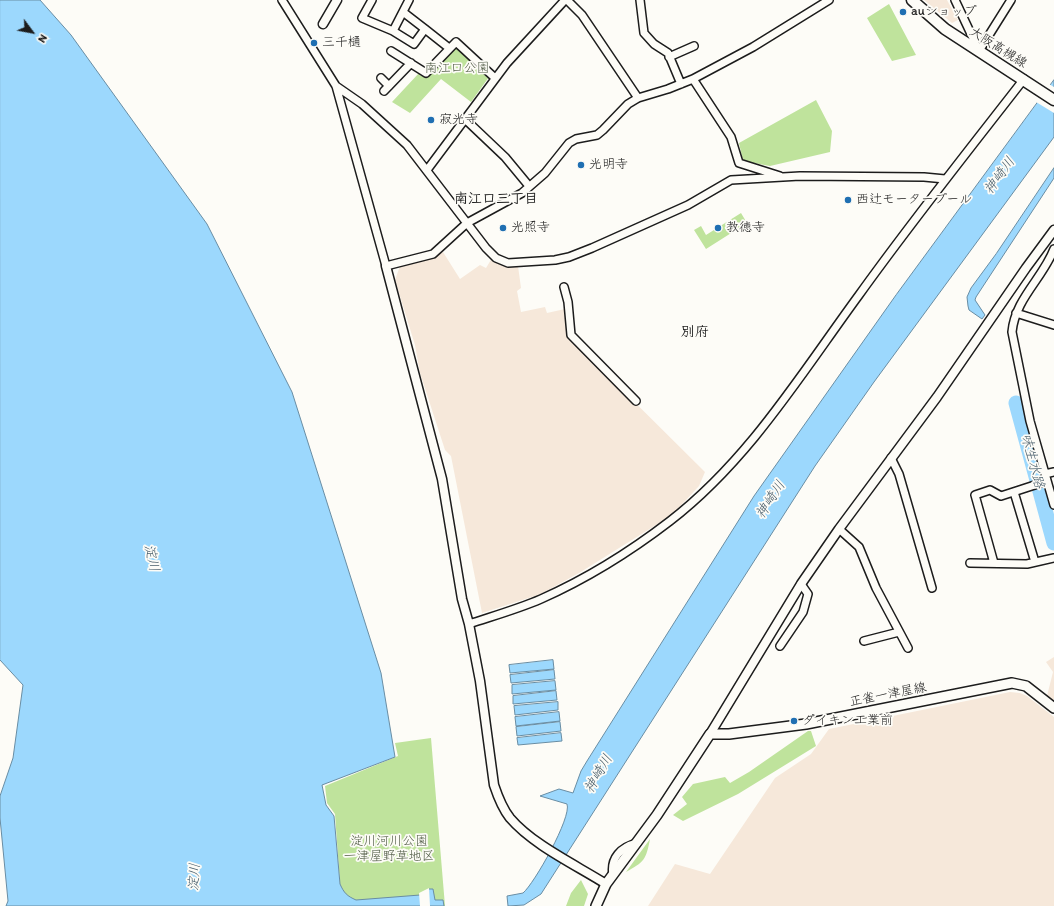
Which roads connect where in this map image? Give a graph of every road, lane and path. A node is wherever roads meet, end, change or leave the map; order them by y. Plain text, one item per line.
1 (282, 0) edge
2 (337, 0) edge
3 (372, 0) edge
4 (409, 0) edge
5 (566, 0) edge
6 (640, 0) edge
7 (829, 0) edge
8 (912, 0) edge
9 (955, 0) edge
10 (1011, 0) edge
11 (403, 12) junction
12 (323, 24) dead end
13 (425, 29) junction
14 (393, 31) junction
15 (694, 46) dead end
16 (449, 48) junction
17 (391, 51) dead end
18 (979, 51) junction
19 (669, 56) junction
20 (410, 63) junction
21 (381, 78) dead end
22 (495, 78) junction
23 (692, 79) junction
24 (1027, 82) junction
25 (681, 84) junction
26 (336, 86) junction
27 (638, 98) junction
28 (1054, 100) edge
29 (465, 119) junction
30 (427, 170) junction
31 (784, 177) junction
32 (945, 179) junction
33 (529, 186) junction
34 (467, 223) junction
35 (1054, 230) edge
36 (1054, 249) edge
37 (386, 266) junction
38 (564, 287) dead end
39 (1016, 314) junction
40 (1054, 325) edge
41 (636, 401) dead end
42 (891, 458) junction
43 (1054, 472) edge
44 (1046, 477) junction
45 (1014, 492) junction
46 (1054, 505) edge
47 (839, 529) junction
48 (1052, 559) edge
49 (1035, 562) junction
50 (970, 563) dead end
51 (994, 563) junction
52 (801, 584) junction
53 (932, 588) dead end
54 (469, 624) junction
55 (899, 632) junction
56 (864, 641) dead end
57 (780, 646) dead end
58 (908, 648) dead end
59 (1054, 708) edge
60 (710, 734) junction
61 (606, 884) junction
62 (596, 906) edge

1 - 26 street
2 - 12 street
3 - 14 street
4 - 11 street
5 - 22 street
5 - 27 street
6 - 19 street
7 - 23 street
8 - 18 main road, 大阪高槻線
9 - 18 street
10 - 18 street
11 - 13 street
11 - 14 street
13 - 14 street
13 - 16 street
15 - 19 street
16 - 20 street
16 - 22 street
17 - 20 street
18 - 24 main road, 大阪高槻線
19 - 25 street
20 - 21 street
22 - 29 street
23 - 25 street
23 - 31 street
24 - 28 main road, 大阪高槻線
24 - 32 street
25 - 27 street
26 - 30 street
26 - 37 street
27 - 33 street
29 - 30 street
29 - 33 street
30 - 34 street
31 - 32 street
31 - 34 street
32 - 54 street
33 - 34 street
34 - 37 street
35 - 42 street
36 - 39 street
37 - 54 street
38 - 41 street
39 - 40 street
39 - 44 street
42 - 47 street
42 - 53 street
43 - 44 street
44 - 45 street
44 - 46 street
45 - 49 street
45 - 51 street
47 - 52 street
47 - 55 street
48 - 49 street
49 - 51 street
50 - 51 street
52 - 57 street
52 - 60 street
54 - 61 street
55 - 56 street
55 - 58 street
59 - 60 main road, 正雀一津屋線
60 - 61 main road
61 - 62 main road

